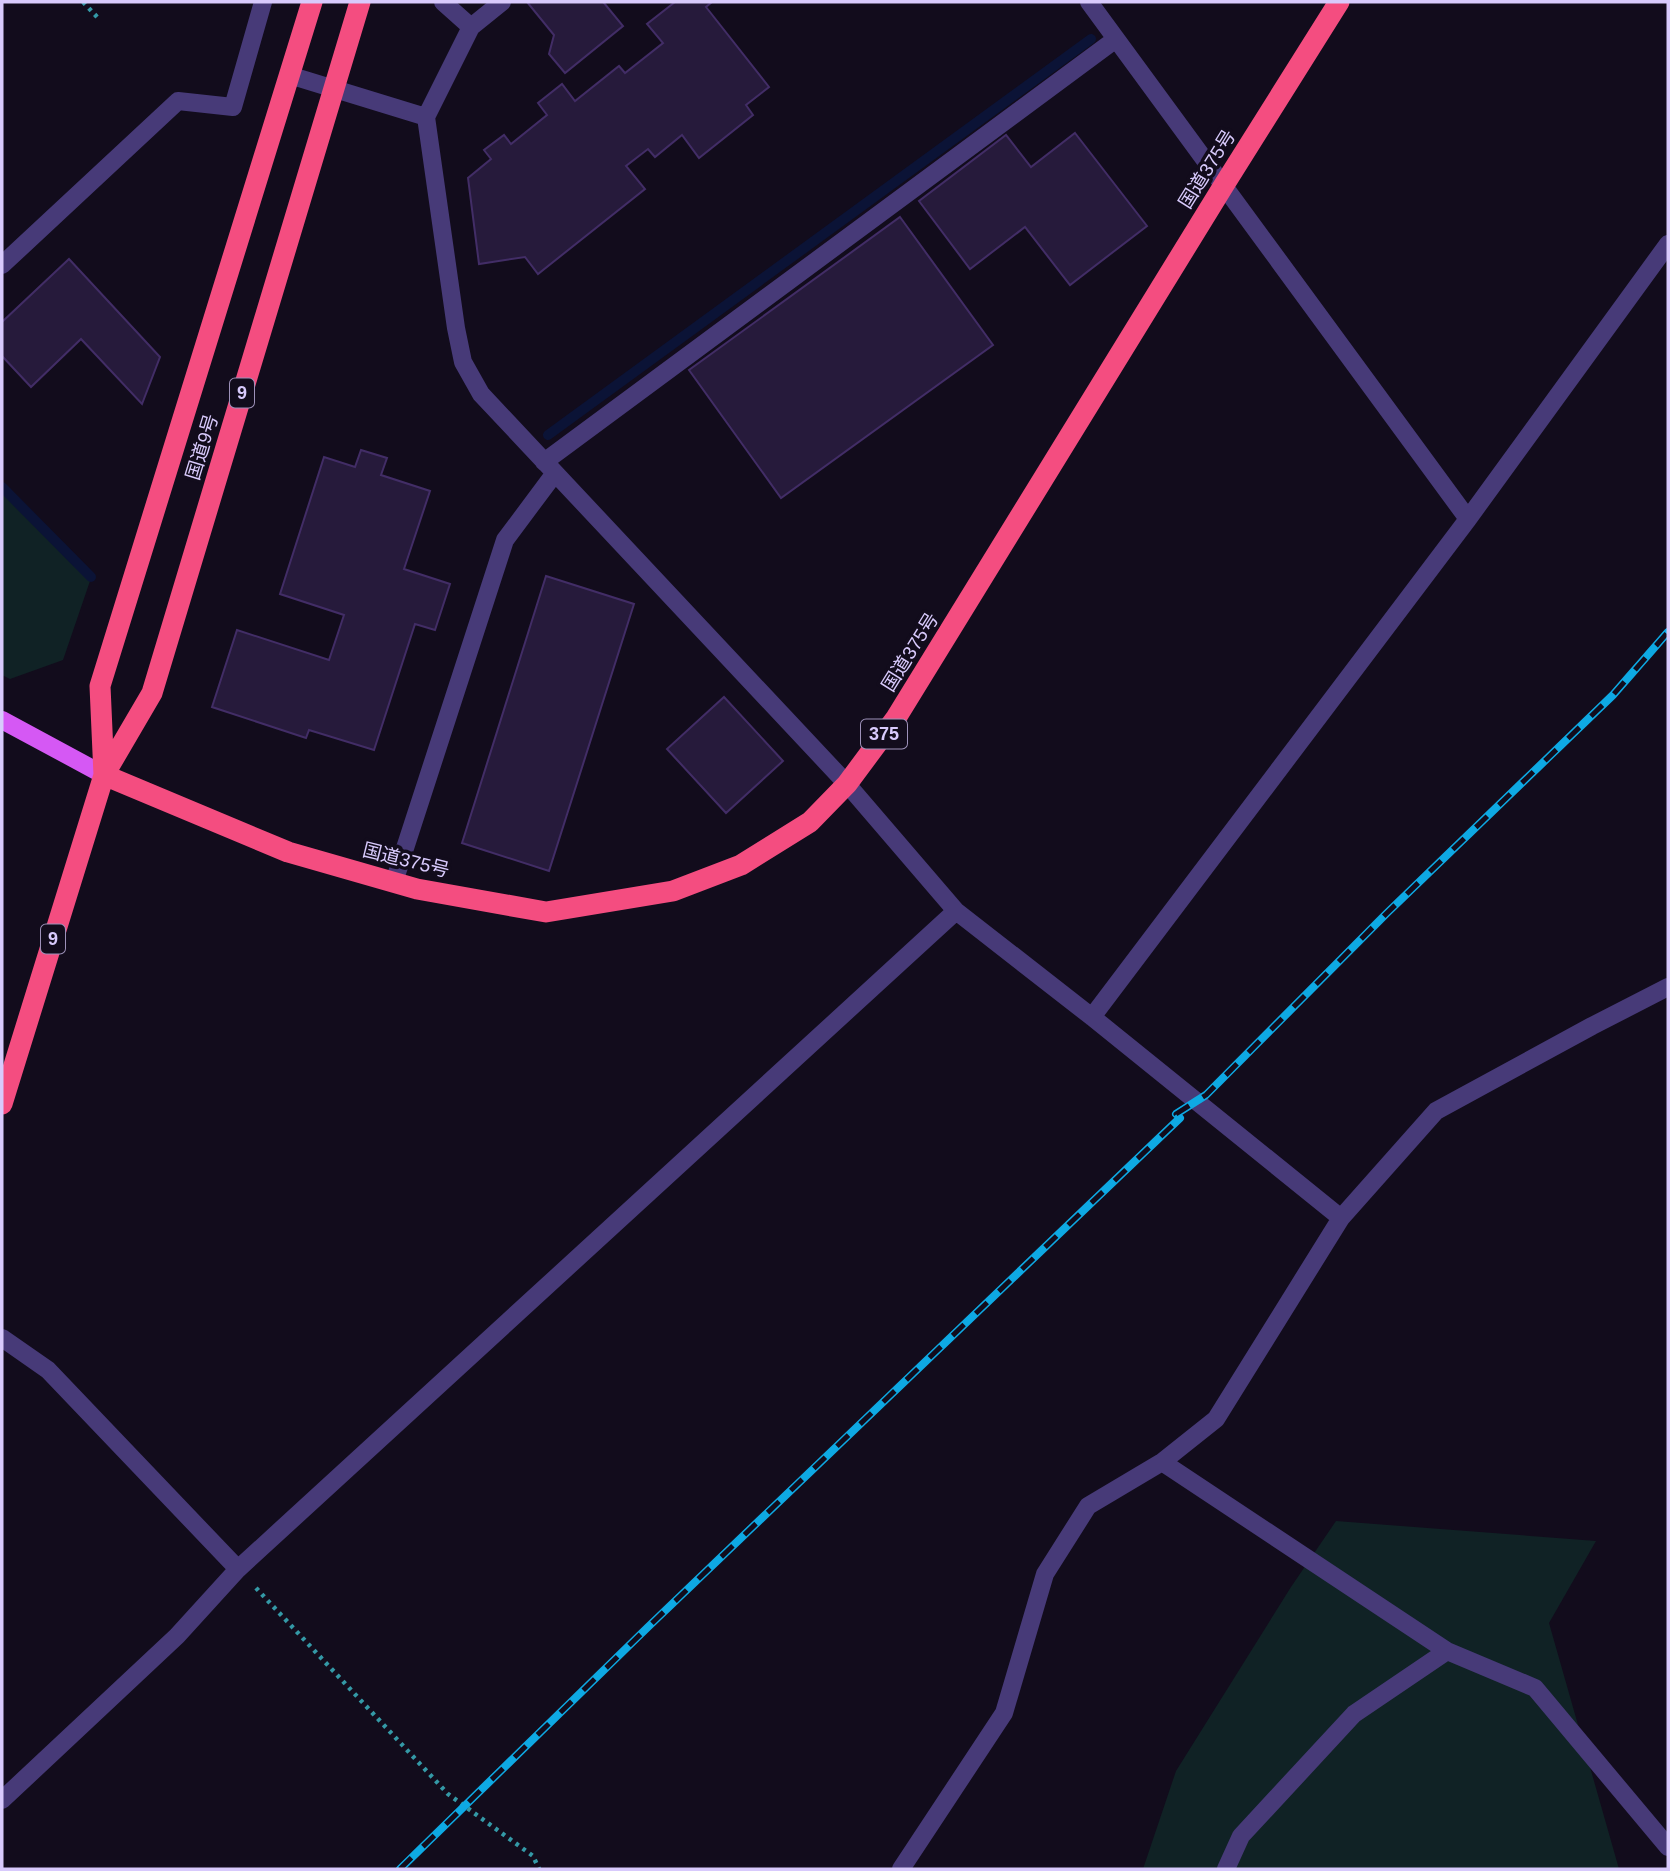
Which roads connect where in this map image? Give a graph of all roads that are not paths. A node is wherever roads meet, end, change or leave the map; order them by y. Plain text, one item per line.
1 (263, 2) edge
2 (312, 2) edge
3 (360, 2) edge
4 (443, 2) edge
5 (502, 2) edge
6 (1089, 2) edge
7 (1339, 2) edge
8 (471, 27) junction
9 (1116, 39) junction
10 (289, 75) junction
11 (334, 89) junction
12 (426, 117) junction
13 (1224, 185) junction
14 (1668, 244) edge
15 (2, 265) edge
16 (549, 467) junction
17 (1468, 519) junction
18 (2, 720) edge
19 (104, 775) junction
20 (847, 784) junction
21 (394, 882) junction
22 (956, 911) junction
23 (1668, 987) edge
24 (1092, 1017) junction
25 (2, 1104) edge
26 (1341, 1217) junction
27 (2, 1338) edge
28 (1162, 1462) junction
29 (238, 1569) junction
30 (1447, 1651) junction
31 (2, 1800) edge
32 (1668, 1847) edge
33 (901, 1869) edge
34 (1226, 1869) edge

1 - 15 street
2 - 10 highway, 国道9号 / 9
3 - 11 highway, 国道9号 / 9
4 - 8 street
5 - 8 street
6 - 9 street
7 - 13 highway, 国道375号 / 375
8 - 12 street
9 - 13 street
9 - 16 street
10 - 11 street
10 - 19 highway, 国道9号 / 9
11 - 12 street
11 - 19 highway, 国道9号 / 9
12 - 16 street
13 - 17 street
13 - 20 highway, 国道375号 / 375
14 - 17 street
16 - 20 street
16 - 21 street
17 - 24 street
18 - 19 main road
19 - 21 highway, 国道375号 / 375
19 - 25 highway, 国道9号 / 9
20 - 21 highway, 国道375号 / 375
20 - 22 street
22 - 24 street
22 - 29 street
23 - 26 street
24 - 26 street
26 - 28 street
27 - 29 street
28 - 30 street
28 - 33 street
29 - 31 street
30 - 32 street
30 - 34 street

